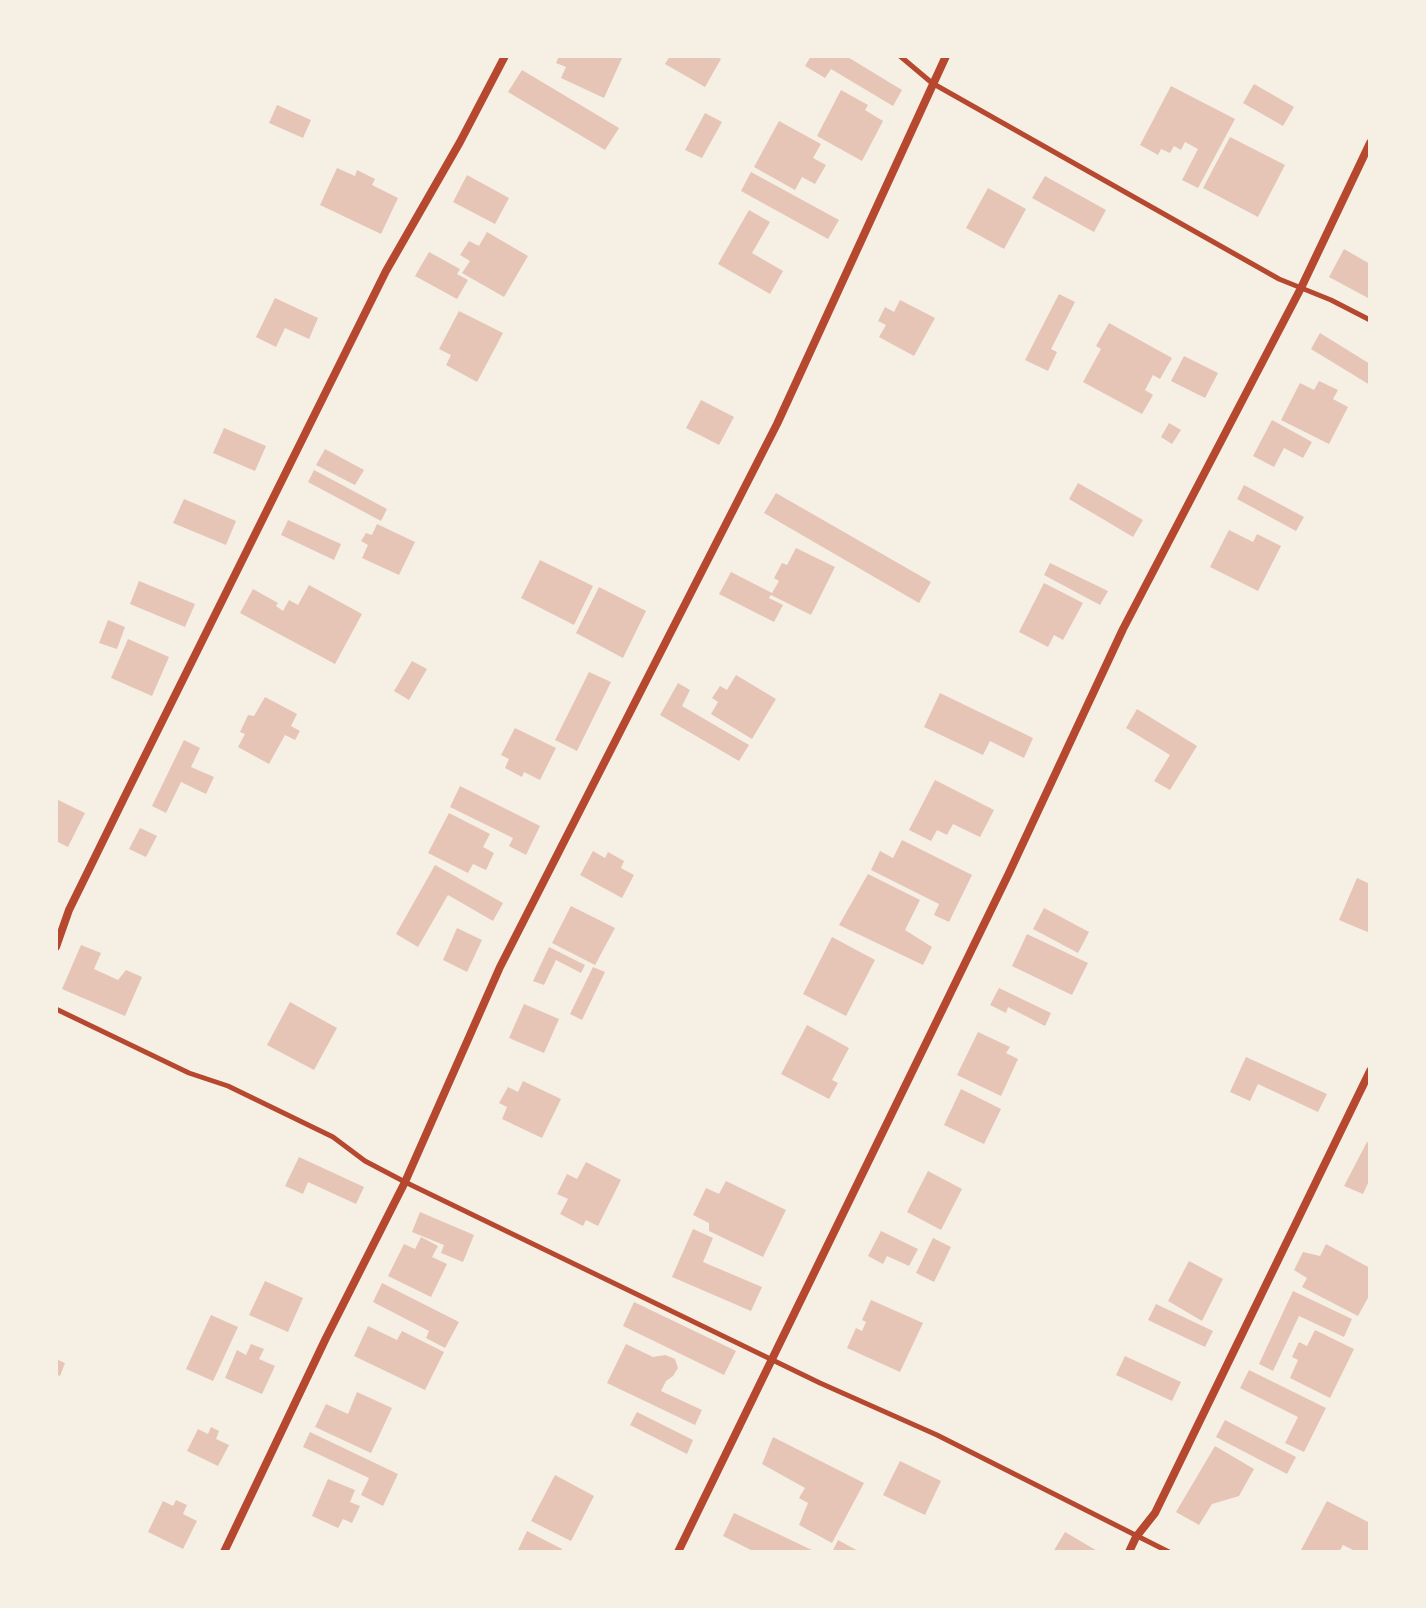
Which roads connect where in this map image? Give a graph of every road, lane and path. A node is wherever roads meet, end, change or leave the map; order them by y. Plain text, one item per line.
1 (505, 56) edge
2 (900, 56) edge
3 (946, 56) edge
4 (932, 83) junction
5 (1370, 143) edge
6 (1301, 288) junction
7 (1370, 320) edge
8 (56, 947) edge
9 (56, 1009) edge
10 (1370, 1071) edge
11 (405, 1182) junction
12 (771, 1359) junction
13 (1136, 1537) junction
14 (224, 1552) edge
15 (678, 1552) edge
16 (1129, 1552) edge
17 (1169, 1552) edge

1 - 8 street
2 - 4 lane
3 - 4 street
4 - 6 lane
4 - 11 street
5 - 6 street
6 - 7 lane
6 - 12 street
9 - 11 lane
10 - 13 street
11 - 12 lane
11 - 14 street
12 - 13 lane
12 - 15 street
13 - 16 street
13 - 17 lane

